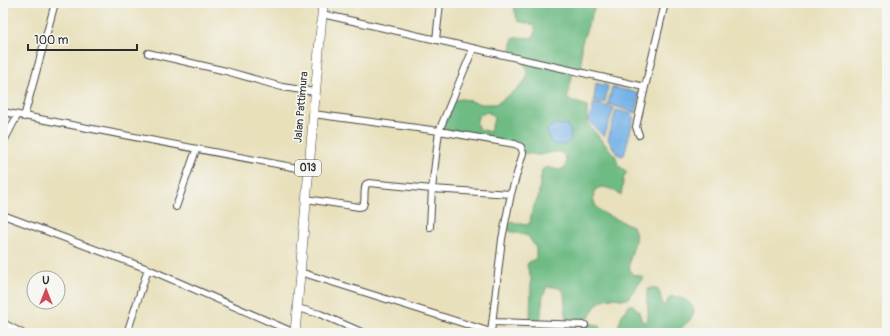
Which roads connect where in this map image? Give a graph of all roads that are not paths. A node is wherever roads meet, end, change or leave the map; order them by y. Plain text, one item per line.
1 (55, 3) edge
2 (323, 3) edge
3 (440, 3) edge
4 (665, 3) edge
5 (322, 14) junction
6 (436, 40) junction
7 (474, 49) junction
8 (148, 53) dead end
9 (645, 87) junction
10 (315, 92) junction
11 (3, 112) edge
12 (313, 114) junction
13 (21, 116) junction
14 (439, 131) junction
15 (639, 135) dead end
16 (3, 143) edge
17 (196, 150) junction
18 (308, 170) junction
19 (432, 190) junction
20 (511, 194) junction
21 (306, 199) junction
22 (176, 207) dead end
23 (3, 215) edge
24 (430, 227) dead end
25 (148, 269) junction
26 (300, 272) junction
27 (297, 308) junction
28 (492, 322) junction
29 (3, 323) edge
30 (585, 325) dead end
31 (491, 332) edge
32 (22, 333) edge
33 (127, 333) edge
34 (295, 333) edge
35 (364, 333) edge

1 - 13 street
2 - 5 main road, Jalan Pattimura / 013
3 - 6 street
4 - 9 street
5 - 6 street
5 - 10 main road, Jalan Pattimura / 013
6 - 7 street
7 - 9 street
7 - 14 street
8 - 10 street
9 - 15 street
10 - 12 main road, Jalan Pattimura / 013
11 - 13 street
12 - 14 street
12 - 18 main road, Jalan Pattimura / 013
13 - 16 street
13 - 17 street
14 - 19 street
14 - 20 street
17 - 18 street
17 - 22 street
18 - 21 main road, Jalan Pattimura / 013
19 - 20 street
19 - 21 street
19 - 24 street
20 - 28 street
21 - 26 main road, Jalan Pattimura / 013
23 - 25 street
25 - 33 street
25 - 34 street
26 - 27 main road, Jalan Pattimura / 013
26 - 31 street
27 - 34 main road, Jalan Pattimura / 013
27 - 35 street
28 - 30 street
28 - 31 street
29 - 32 street

